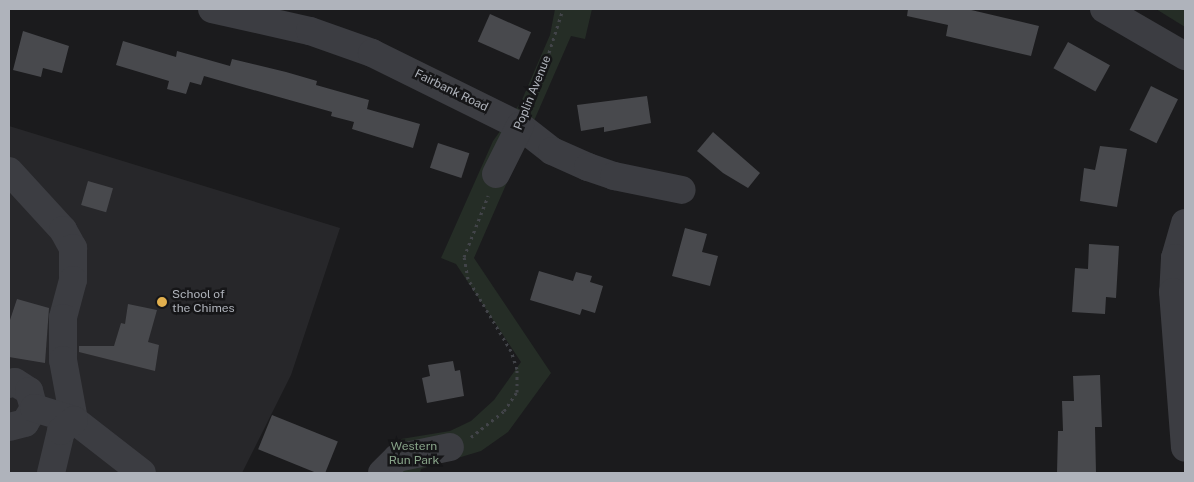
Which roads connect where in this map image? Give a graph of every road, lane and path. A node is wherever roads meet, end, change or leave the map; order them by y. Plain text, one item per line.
1 (212, 9) edge
2 (562, 9) edge
3 (1104, 9) edge
4 (1185, 56) edge
5 (520, 126) junction
6 (9, 171) edge
7 (496, 174) joint
8 (682, 190) dead end
9 (1185, 223) edge
10 (9, 384) edge
11 (34, 408) junction
12 (74, 420) junction
13 (9, 426) edge
14 (450, 446) joint
15 (1185, 448) edge
16 (51, 473) edge
17 (142, 473) edge
18 (382, 473) edge

1 - 5 street, Fairbank Road
2 - 5 path, Poplin Avenue
3 - 4 street
5 - 7 street, Poplin Avenue
5 - 8 street, Fairbank Road
6 - 12 street
7 - 14 path
9 - 15 street
10 - 11 street
11 - 12 street
11 - 13 street
12 - 16 street
12 - 17 street
14 - 18 street

